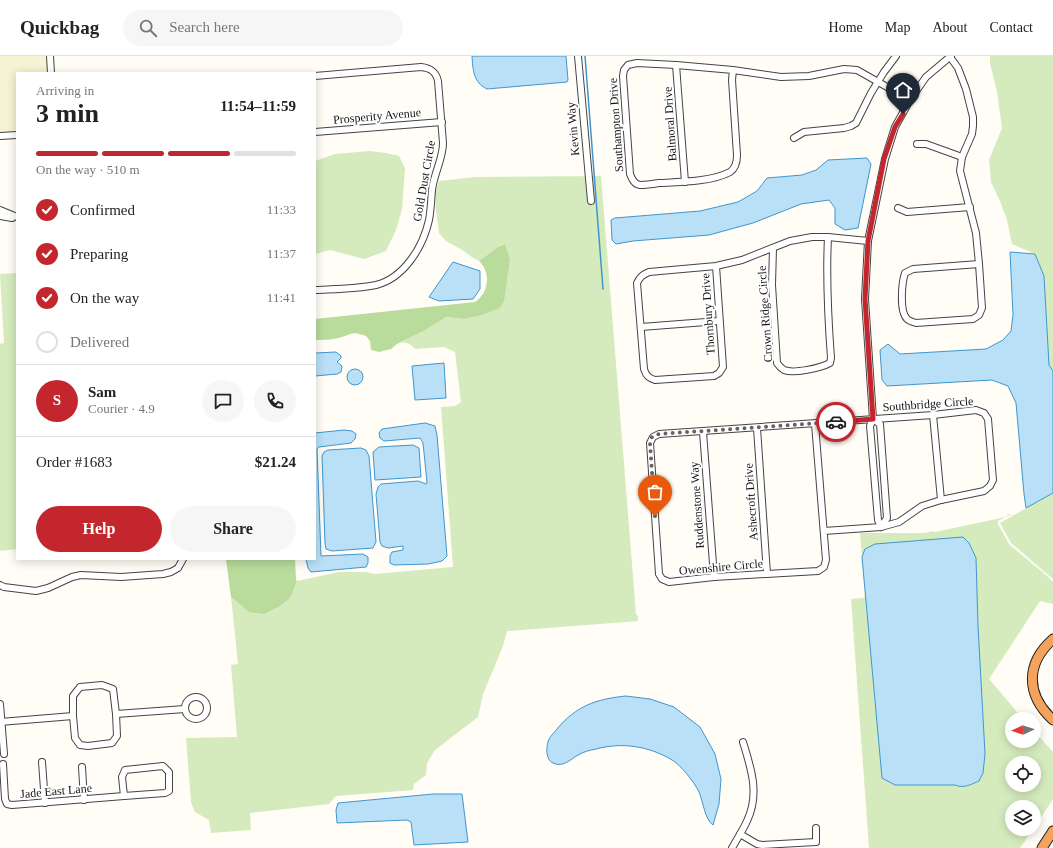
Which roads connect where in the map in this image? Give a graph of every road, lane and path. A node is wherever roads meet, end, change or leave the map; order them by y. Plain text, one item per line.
1 (50, 56) edge
2 (578, 56) edge
3 (896, 56) edge
4 (950, 56) edge
5 (676, 64) junction
6 (733, 70) junction
7 (50, 72) edge
8 (316, 76) edge
9 (878, 82) junction
10 (910, 100) junction
11 (442, 122) junction
12 (316, 132) edge
13 (16, 135) edge
14 (0, 136) edge
15 (794, 138) dead end
16 (917, 144) dead end
17 (962, 157) junction
18 (685, 182) junction
19 (591, 201) dead end
20 (970, 207) junction
21 (898, 208) dead end
22 (0, 210) edge
23 (0, 216) edge
24 (16, 218) edge
25 (16, 218) edge
26 (828, 237) junction
27 (868, 241) junction
28 (773, 248) junction
29 (979, 264) junction
30 (716, 266) junction
31 (316, 290) edge
32 (719, 321) junction
33 (641, 327) junction
34 (933, 415) junction
35 (873, 419) junction
36 (815, 424) junction
37 (757, 428) junction
38 (703, 432) junction
39 (884, 474) junction
40 (874, 475) junction
41 (941, 500) junction
42 (881, 527) junction
43 (824, 530) junction
44 (182, 560) edge
45 (767, 574) junction
46 (714, 577) junction
47 (2, 587) edge
48 (1053, 639) edge
49 (0, 704) edge
50 (185, 709) dead end
51 (116, 714) junction
52 (73, 716) junction
53 (1053, 720) edge
54 (1, 722) edge
55 (743, 742) dead end
56 (4, 754) dead end
57 (42, 762) dead end
58 (3, 764) dead end
59 (82, 767) dead end
60 (2, 787) edge
61 (124, 796) junction
62 (84, 800) junction
63 (45, 803) junction
64 (816, 828) dead end
65 (1053, 831) edge
66 (740, 834) junction
67 (732, 848) edge
68 (1042, 848) edge

1 - 7 street
2 - 19 street, Kevin Way
3 - 9 street
4 - 10 street
4 - 17 street
5 - 6 street, Southampton Drive
5 - 18 street, Balmoral Drive
5 - 18 street, Southampton Drive
6 - 9 street, Southampton Drive
6 - 18 street, Southampton Drive
8 - 11 street, Gold Dust Circle
9 - 10 street, Southampton Drive
9 - 15 street
10 - 27 street
11 - 12 street, Prosperity Avenue
11 - 31 street, Gold Dust Circle
13 - 14 street
16 - 17 street
17 - 20 street
20 - 21 street
20 - 29 street
22 - 24 street
23 - 25 street
26 - 27 street, Thornbury Drive
26 - 28 street, Thornbury Drive
26 - 28 street, Crown Ridge Circle
27 - 35 street
28 - 30 street, Thornbury Drive
29 - 29 street
30 - 32 street, Thornbury Drive
30 - 33 street, Thornbury Drive
32 - 33 street
32 - 33 street, Thornbury Drive
34 - 35 street, Southbridge Circle
34 - 41 street
34 - 41 street, Southbridge Circle
35 - 36 street, Owenshire Circle
35 - 39 street
35 - 40 street
36 - 37 street, Owenshire Circle
36 - 43 street, Owenshire Circle
37 - 38 street, Owenshire Circle
37 - 45 street, Ashecroft Drive
38 - 46 street, Ruddenstone Way
38 - 46 street, Owenshire Circle
39 - 40 street
39 - 42 street
40 - 42 street
41 - 42 street, Southbridge Circle
42 - 43 street, Southbridge Circle
43 - 45 street, Owenshire Circle
44 - 47 street
45 - 46 street, Owenshire Circle
48 - 53 highway
49 - 54 street
50 - 51 street
51 - 52 street
51 - 52 street
52 - 54 street
54 - 56 street
55 - 66 street
57 - 63 street
58 - 60 street, Jade East Lane
59 - 62 street
60 - 63 street, Jade East Lane
61 - 61 street, Jade East Lane
61 - 62 street, Jade East Lane
62 - 63 street, Jade East Lane
64 - 66 street
65 - 68 highway
66 - 67 street

